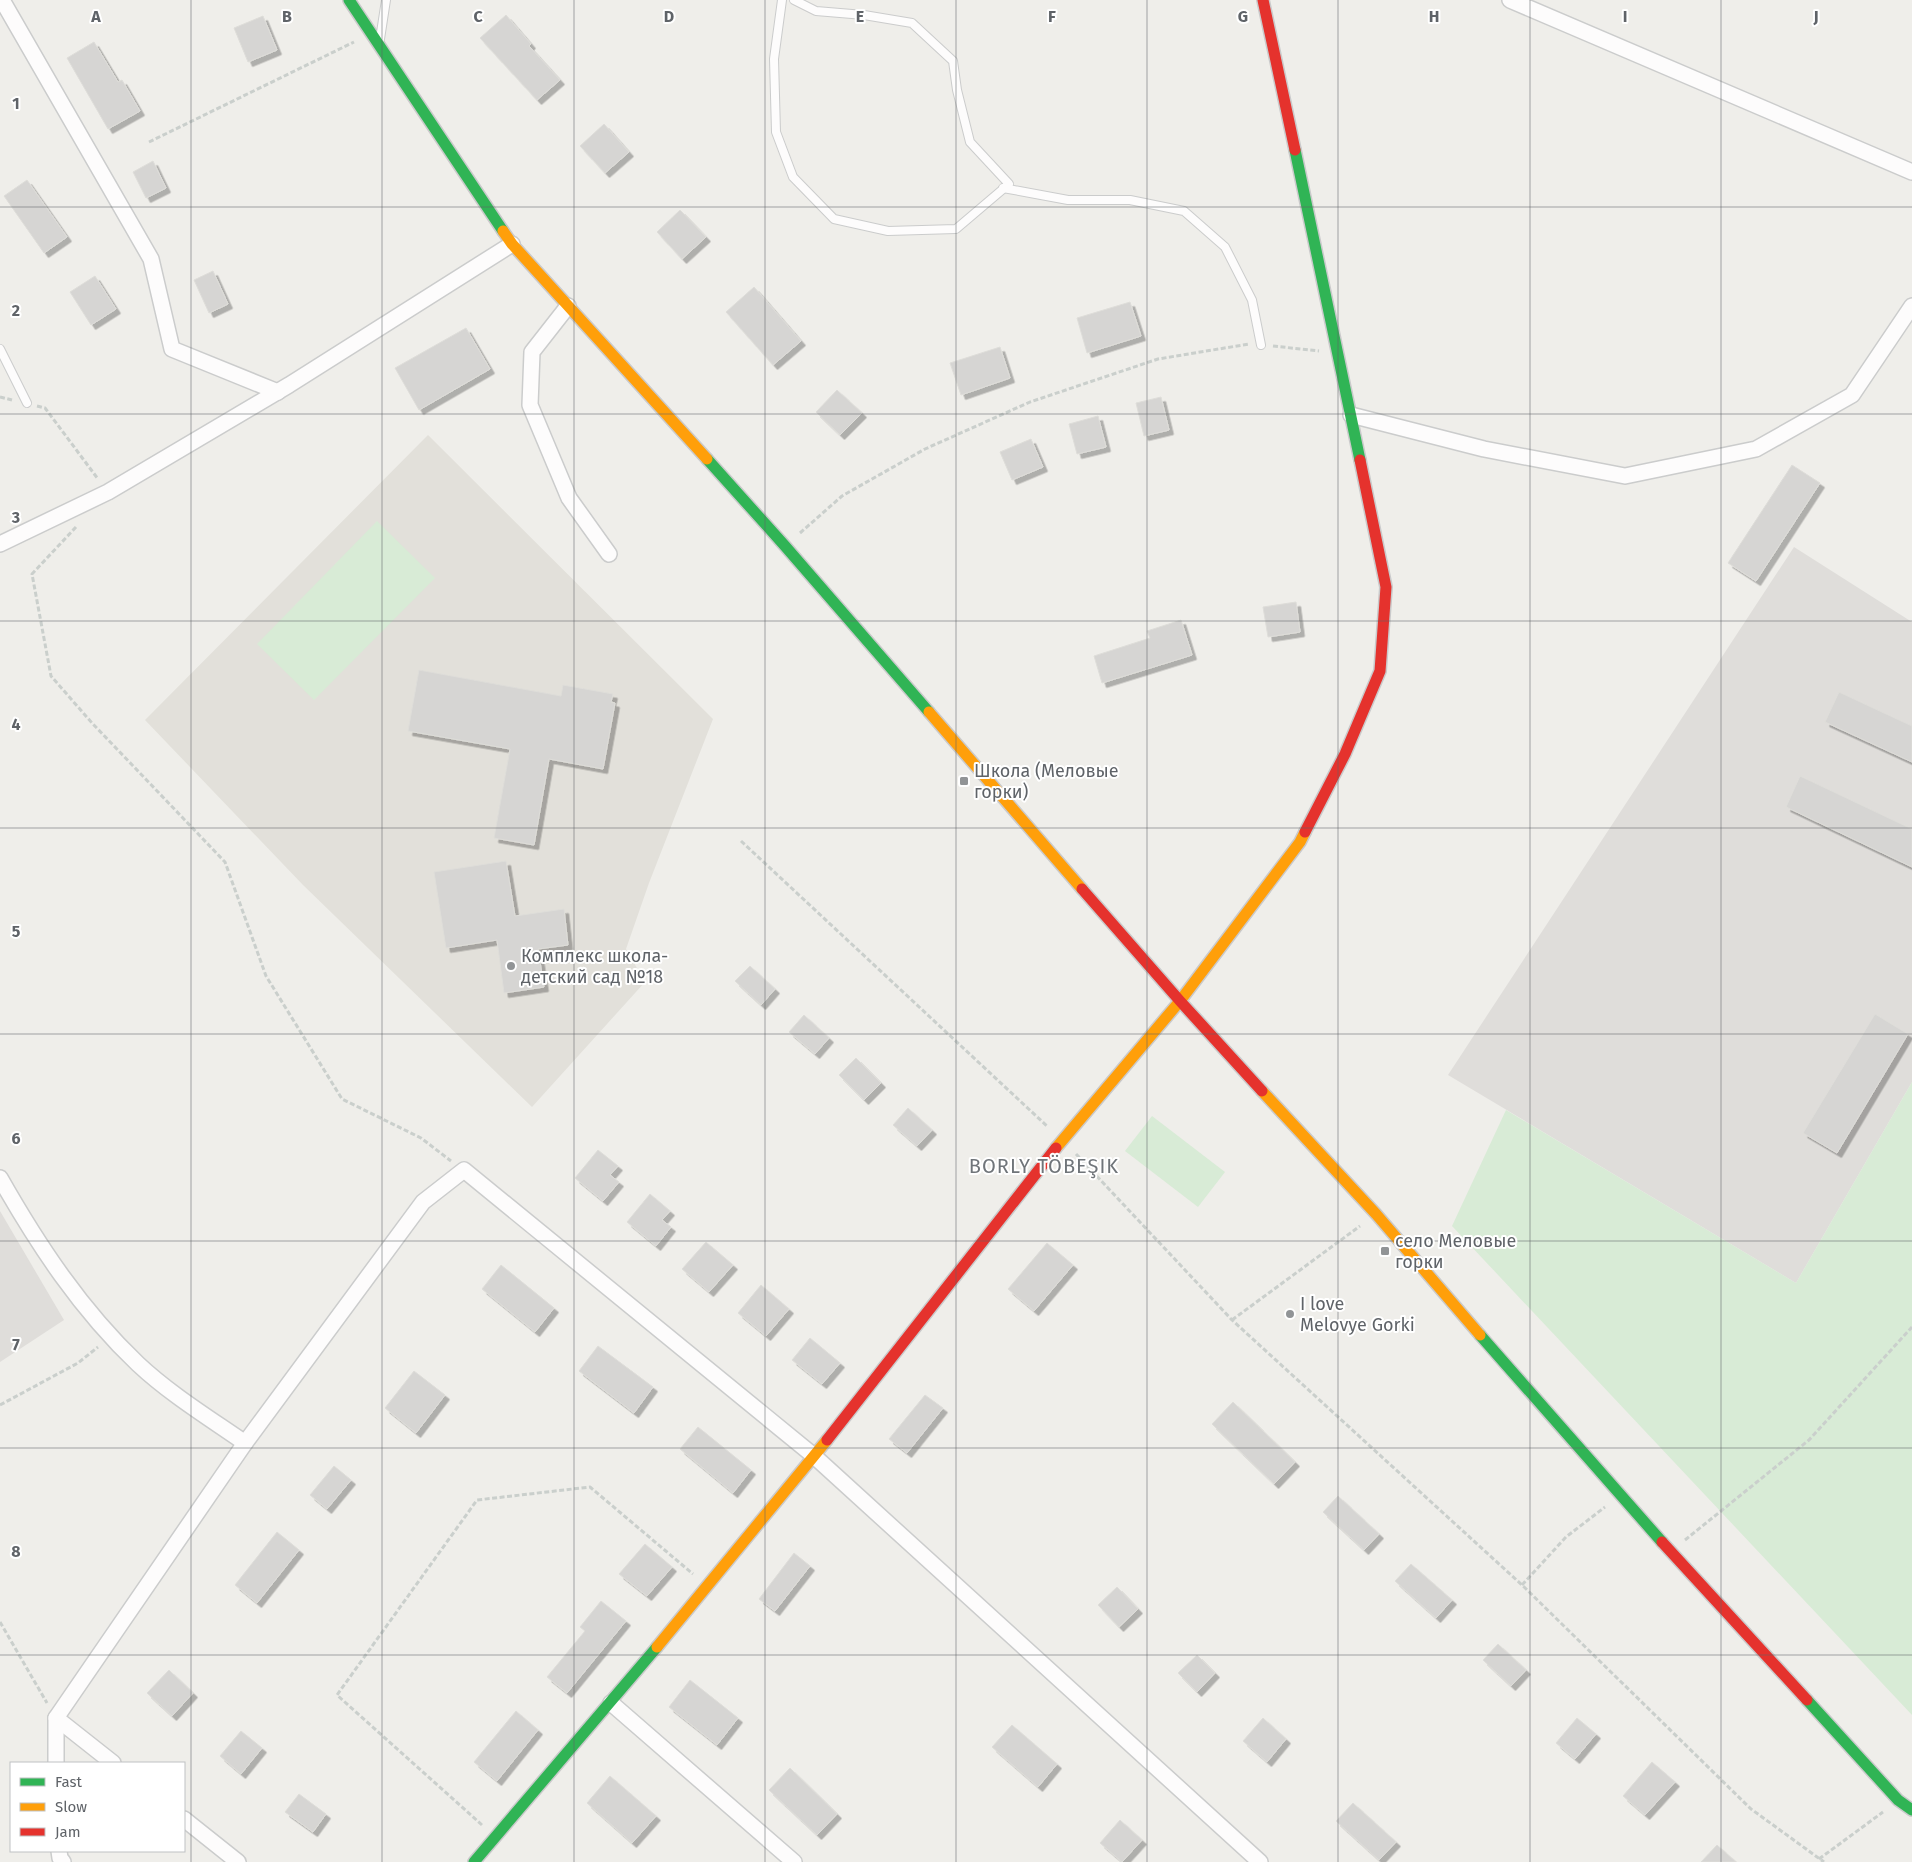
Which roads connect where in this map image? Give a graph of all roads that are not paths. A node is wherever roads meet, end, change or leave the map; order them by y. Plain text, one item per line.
1 (2, 0) edge
2 (348, 0) edge
3 (386, 0) edge
4 (782, 0) edge
5 (794, 0) edge
6 (1263, 0) edge
7 (1510, 0) edge
8 (379, 46) junction
9 (1912, 172) edge
10 (1003, 188) junction
11 (512, 244) junction
12 (568, 306) junction
13 (1912, 306) edge
14 (1261, 345) road end
15 (0, 350) edge
16 (278, 392) junction
17 (27, 403) road end
18 (1351, 415) junction
19 (0, 544) edge
20 (609, 554) dead end
21 (1180, 1001) junction
22 (0, 1178) edge
23 (245, 1443) junction
24 (814, 1456) junction
25 (611, 1703) junction
26 (56, 1718) junction
27 (56, 1762) edge
28 (112, 1762) edge
29 (1912, 1810) edge
30 (185, 1820) edge
31 (238, 1862) edge
32 (474, 1862) edge
33 (794, 1862) edge
34 (1260, 1862) edge

1 - 16 street
2 - 8 street
3 - 8 lane
4 - 10 lane
5 - 10 lane
6 - 18 street
7 - 9 street
8 - 11 street
10 - 14 lane
11 - 12 street
11 - 16 street
12 - 20 street
12 - 21 street
13 - 18 street
15 - 17 lane
16 - 19 street
18 - 21 street
21 - 24 street
21 - 29 street
22 - 23 street
23 - 24 street
23 - 26 street
24 - 25 street
24 - 34 street
25 - 32 street
25 - 33 street
26 - 27 street
26 - 28 street
30 - 31 street

